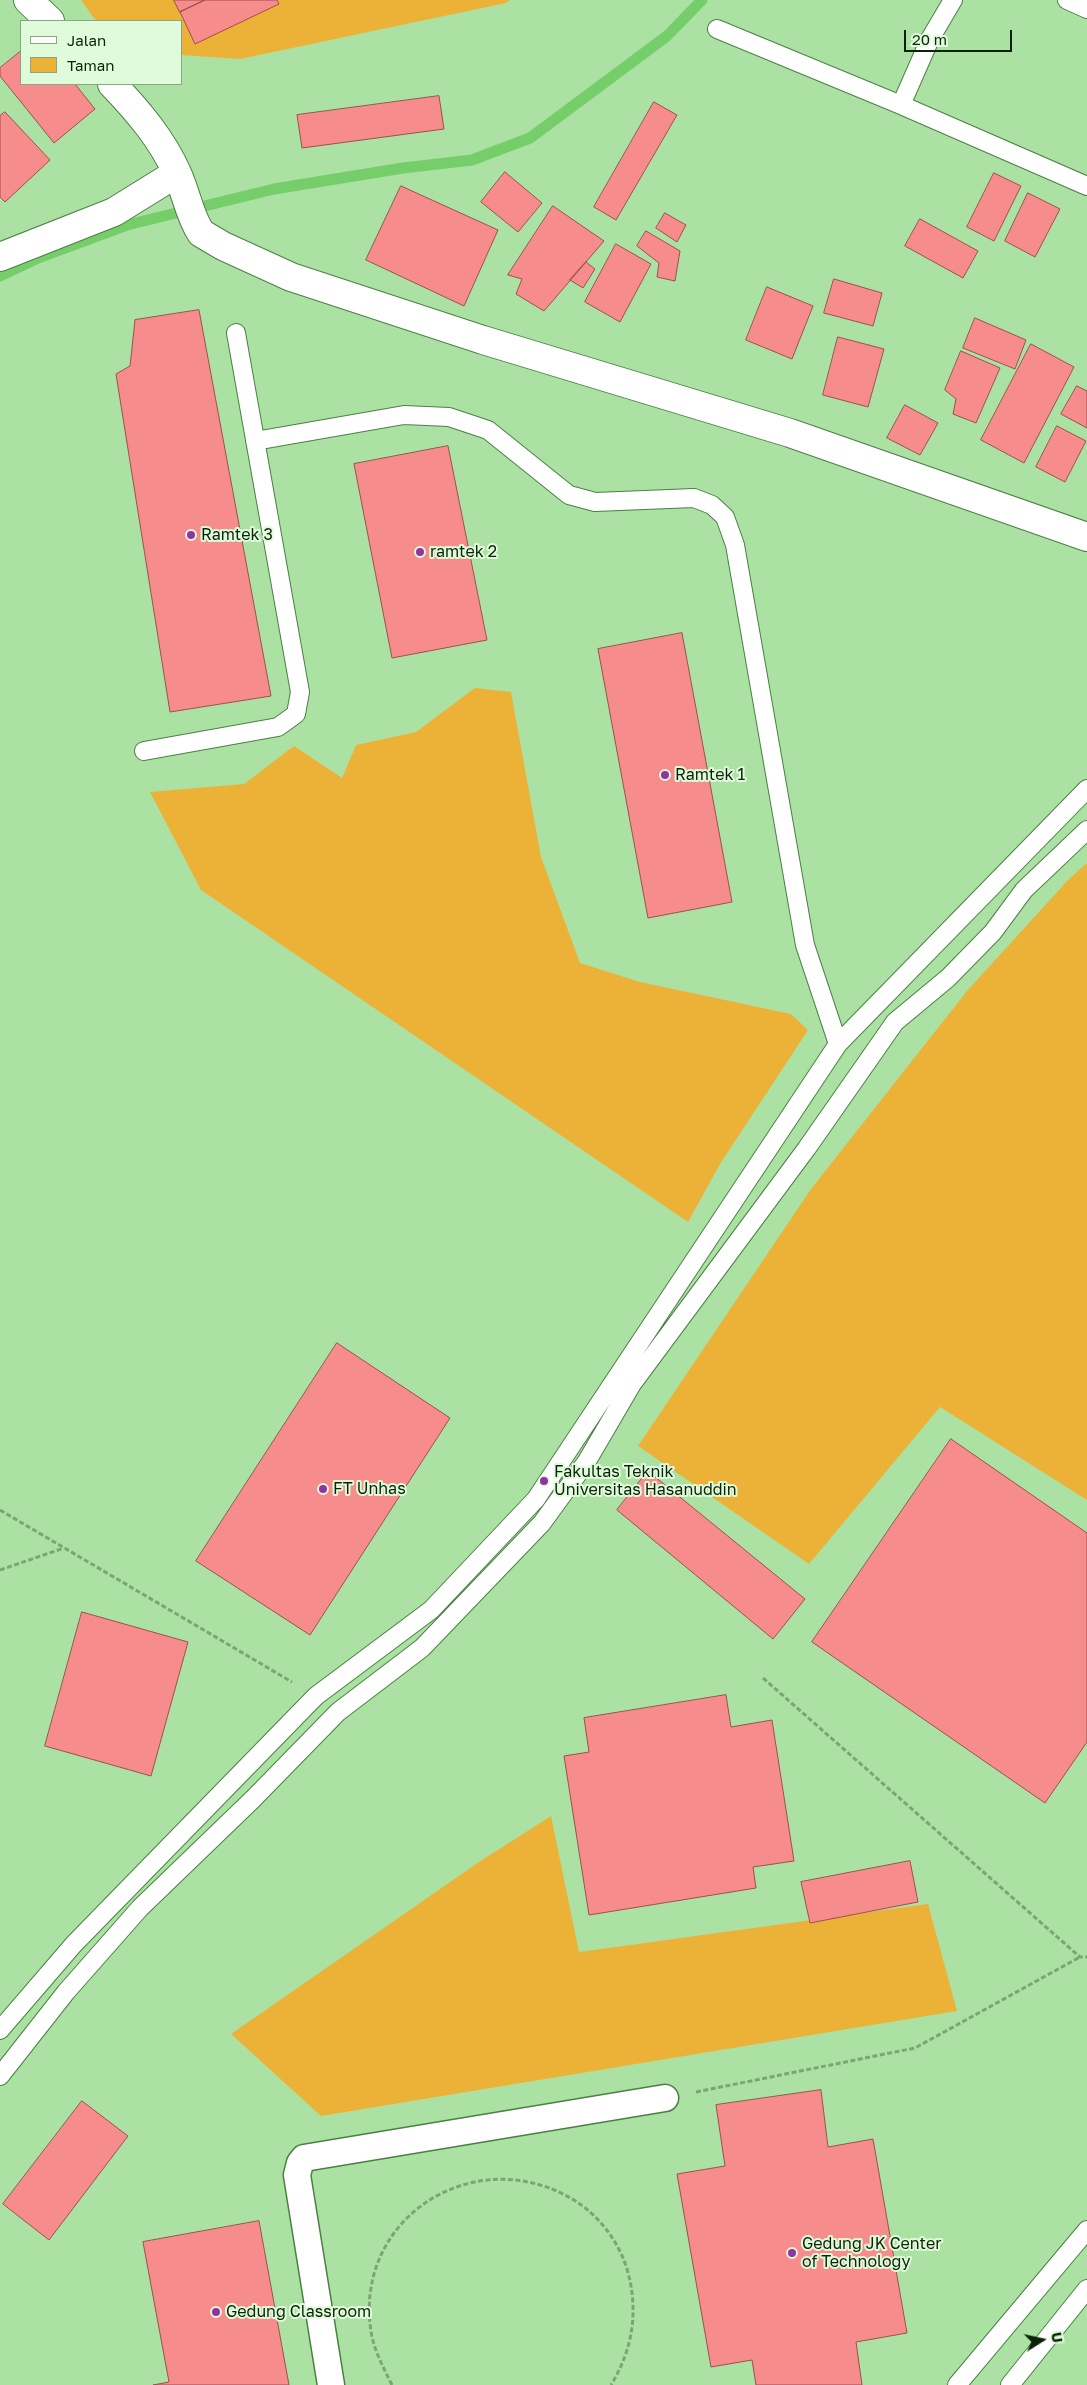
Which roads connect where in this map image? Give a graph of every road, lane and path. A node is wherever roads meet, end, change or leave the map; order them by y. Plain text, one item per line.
1 (28, 0) edge
2 (953, 0) edge
3 (1067, 0) edge
4 (1087, 9) edge
5 (49, 20) edge
6 (717, 29) dead end
7 (113, 85) edge
8 (901, 105) junction
9 (181, 182) junction
10 (1087, 186) edge
11 (0, 258) edge
12 (236, 333) dead end
13 (255, 441) junction
14 (1087, 537) edge
15 (144, 751) dead end
16 (1087, 789) edge
17 (1087, 830) edge
18 (838, 1044) junction
19 (0, 1510) edge
20 (64, 1548) junction
21 (0, 1570) edge
22 (763, 1678) dead end
23 (316, 1696) junction
24 (1080, 1957) junction
25 (1087, 1957) edge
26 (0, 2030) edge
27 (0, 2076) edge
28 (665, 2098) joint
29 (1087, 2230) edge
30 (1087, 2289) edge
31 (968, 2381) edge
32 (330, 2385) edge
33 (392, 2385) edge
34 (611, 2385) edge
35 (1010, 2385) edge

1 - 5 street
2 - 8 lane
3 - 4 lane
6 - 8 lane
7 - 9 street
8 - 10 lane
9 - 11 street
9 - 14 street
12 - 13 lane
13 - 15 lane
13 - 18 lane
16 - 18 lane
17 - 27 lane
18 - 23 lane
19 - 20 path
20 - 21 path
20 - 23 path
22 - 24 path
23 - 26 lane
24 - 25 path
24 - 28 path
28 - 32 street
29 - 31 lane
30 - 35 lane
33 - 34 path

